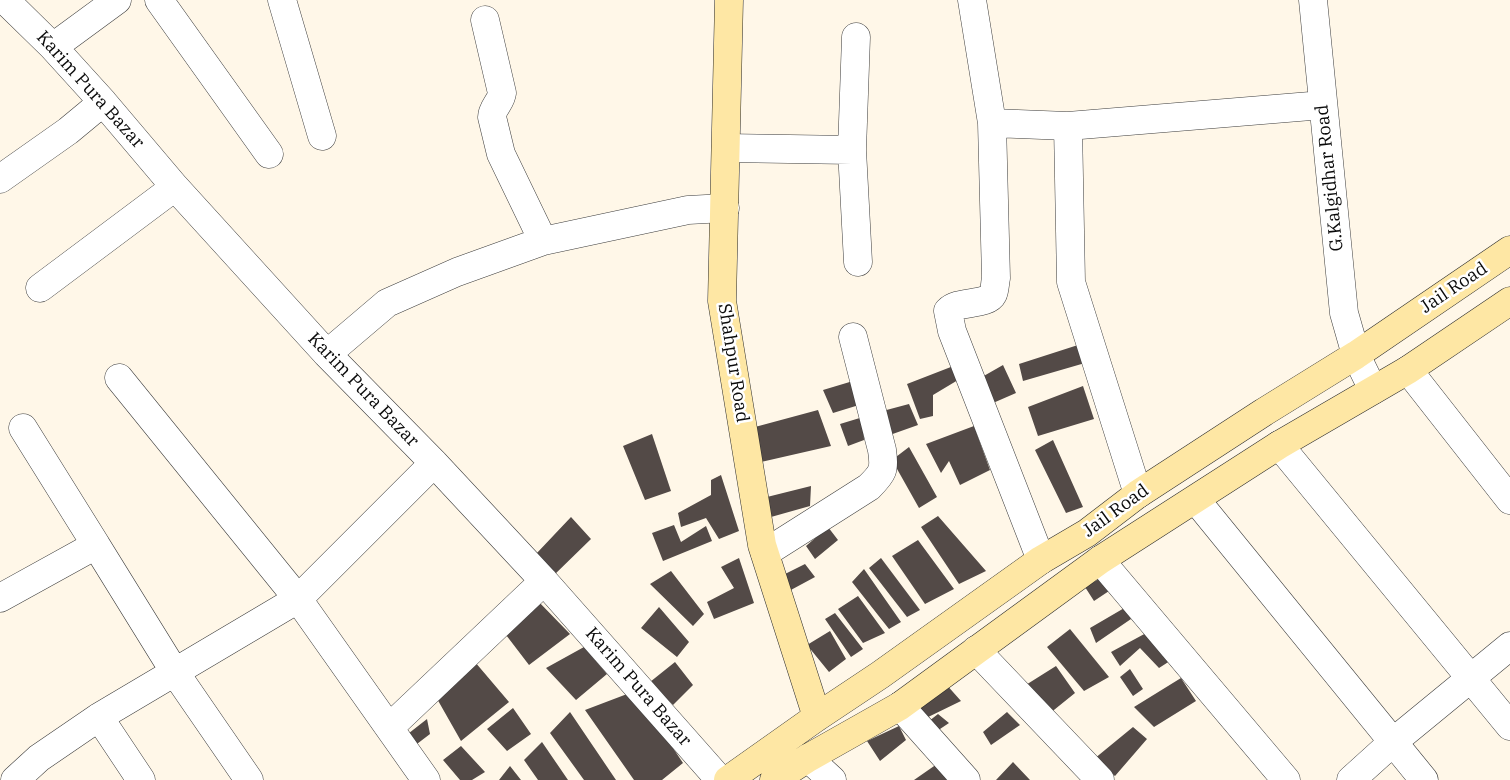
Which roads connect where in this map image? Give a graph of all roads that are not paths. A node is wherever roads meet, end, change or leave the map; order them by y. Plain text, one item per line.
1 (5, 0) edge
2 (117, 0) edge
3 (160, 0) edge
4 (282, 0) edge
5 (729, 0) edge
6 (972, 0) edge
7 (1313, 0) edge
8 (485, 20) dead end
9 (856, 37) dead end
10 (53, 47) junction
11 (103, 102) junction
12 (1323, 105) junction
13 (992, 123) junction
14 (1068, 126) junction
15 (322, 136) dead end
16 (726, 148) junction
17 (852, 150) junction
18 (269, 154) dead end
19 (0, 179) edge
20 (175, 187) junction
21 (725, 208) junction
22 (542, 241) junction
23 (1510, 250) edge
24 (858, 262) dead end
25 (40, 288) dead end
26 (1510, 301) edge
27 (852, 337) dead end
28 (326, 354) junction
29 (1356, 354) junction
30 (1408, 370) junction
31 (119, 378) dead end
32 (1373, 390) junction
33 (23, 428) dead end
34 (1279, 445) junction
35 (434, 463) junction
36 (1138, 494) junction
37 (1196, 500) junction
38 (1510, 500) edge
39 (96, 545) junction
40 (765, 553) junction
41 (1041, 560) junction
42 (1100, 560) junction
43 (544, 581) junction
44 (0, 598) edge
45 (298, 599) junction
46 (1510, 646) edge
47 (976, 650) junction
48 (174, 672) junction
49 (1471, 678) junction
50 (900, 706) junction
51 (99, 717) junction
52 (816, 717) junction
53 (1510, 726) edge
54 (390, 727) junction
55 (1393, 742) junction
56 (808, 758) junction
57 (15, 780) edge
58 (141, 780) edge
59 (249, 780) edge
60 (426, 780) edge
61 (720, 780) edge
62 (728, 780) edge
63 (774, 780) edge
64 (832, 780) edge
65 (966, 780) edge
66 (1100, 780) edge
67 (1286, 780) edge
68 (1351, 780) edge
69 (1424, 780) edge

1 - 10 street, Karim Pura Bazar
2 - 10 street
3 - 18 street
4 - 15 street
5 - 16 street, Shahpur Road
6 - 13 street
7 - 12 street, G.Kalgidhar Road
8 - 22 street
9 - 17 street
10 - 11 street, Karim Pura Bazar
11 - 19 street
11 - 20 street, Karim Pura Bazar
12 - 14 street
12 - 29 street, G.Kalgidhar Road
13 - 14 street
13 - 41 street
14 - 36 street
16 - 17 street
16 - 21 street, Shahpur Road
17 - 24 street
20 - 25 street
20 - 28 street, Karim Pura Bazar
21 - 22 street
21 - 40 street, Shahpur Road
22 - 28 street
23 - 29 street, Jail Road
26 - 30 street, Jail Road
27 - 40 street
28 - 35 street, Karim Pura Bazar
29 - 32 street, G.Kalgidhar Road
29 - 36 street, Jail Road
30 - 32 street, Jail Road
30 - 38 street
31 - 45 street
32 - 34 street, Jail Road
33 - 39 street
34 - 37 street, Jail Road
34 - 49 street
35 - 43 street, Karim Pura Bazar
35 - 45 street
36 - 41 street, Jail Road
37 - 42 street, Jail Road
37 - 55 street
39 - 44 street
39 - 48 street
40 - 52 street, Shahpur Road
41 - 52 street, Jail Road
42 - 47 street, Jail Road
42 - 67 street
43 - 54 street
43 - 61 street, Karim Pura Bazar
45 - 48 street
45 - 54 street
46 - 49 street
47 - 50 street, Jail Road
47 - 66 street
48 - 51 street
48 - 59 street
49 - 53 street
49 - 55 street
50 - 56 street, Jail Road
50 - 65 street
51 - 57 street
51 - 58 street
52 - 62 street, Jail Road
54 - 60 street
55 - 68 street
55 - 69 street
56 - 63 street, Jail Road
56 - 64 street

